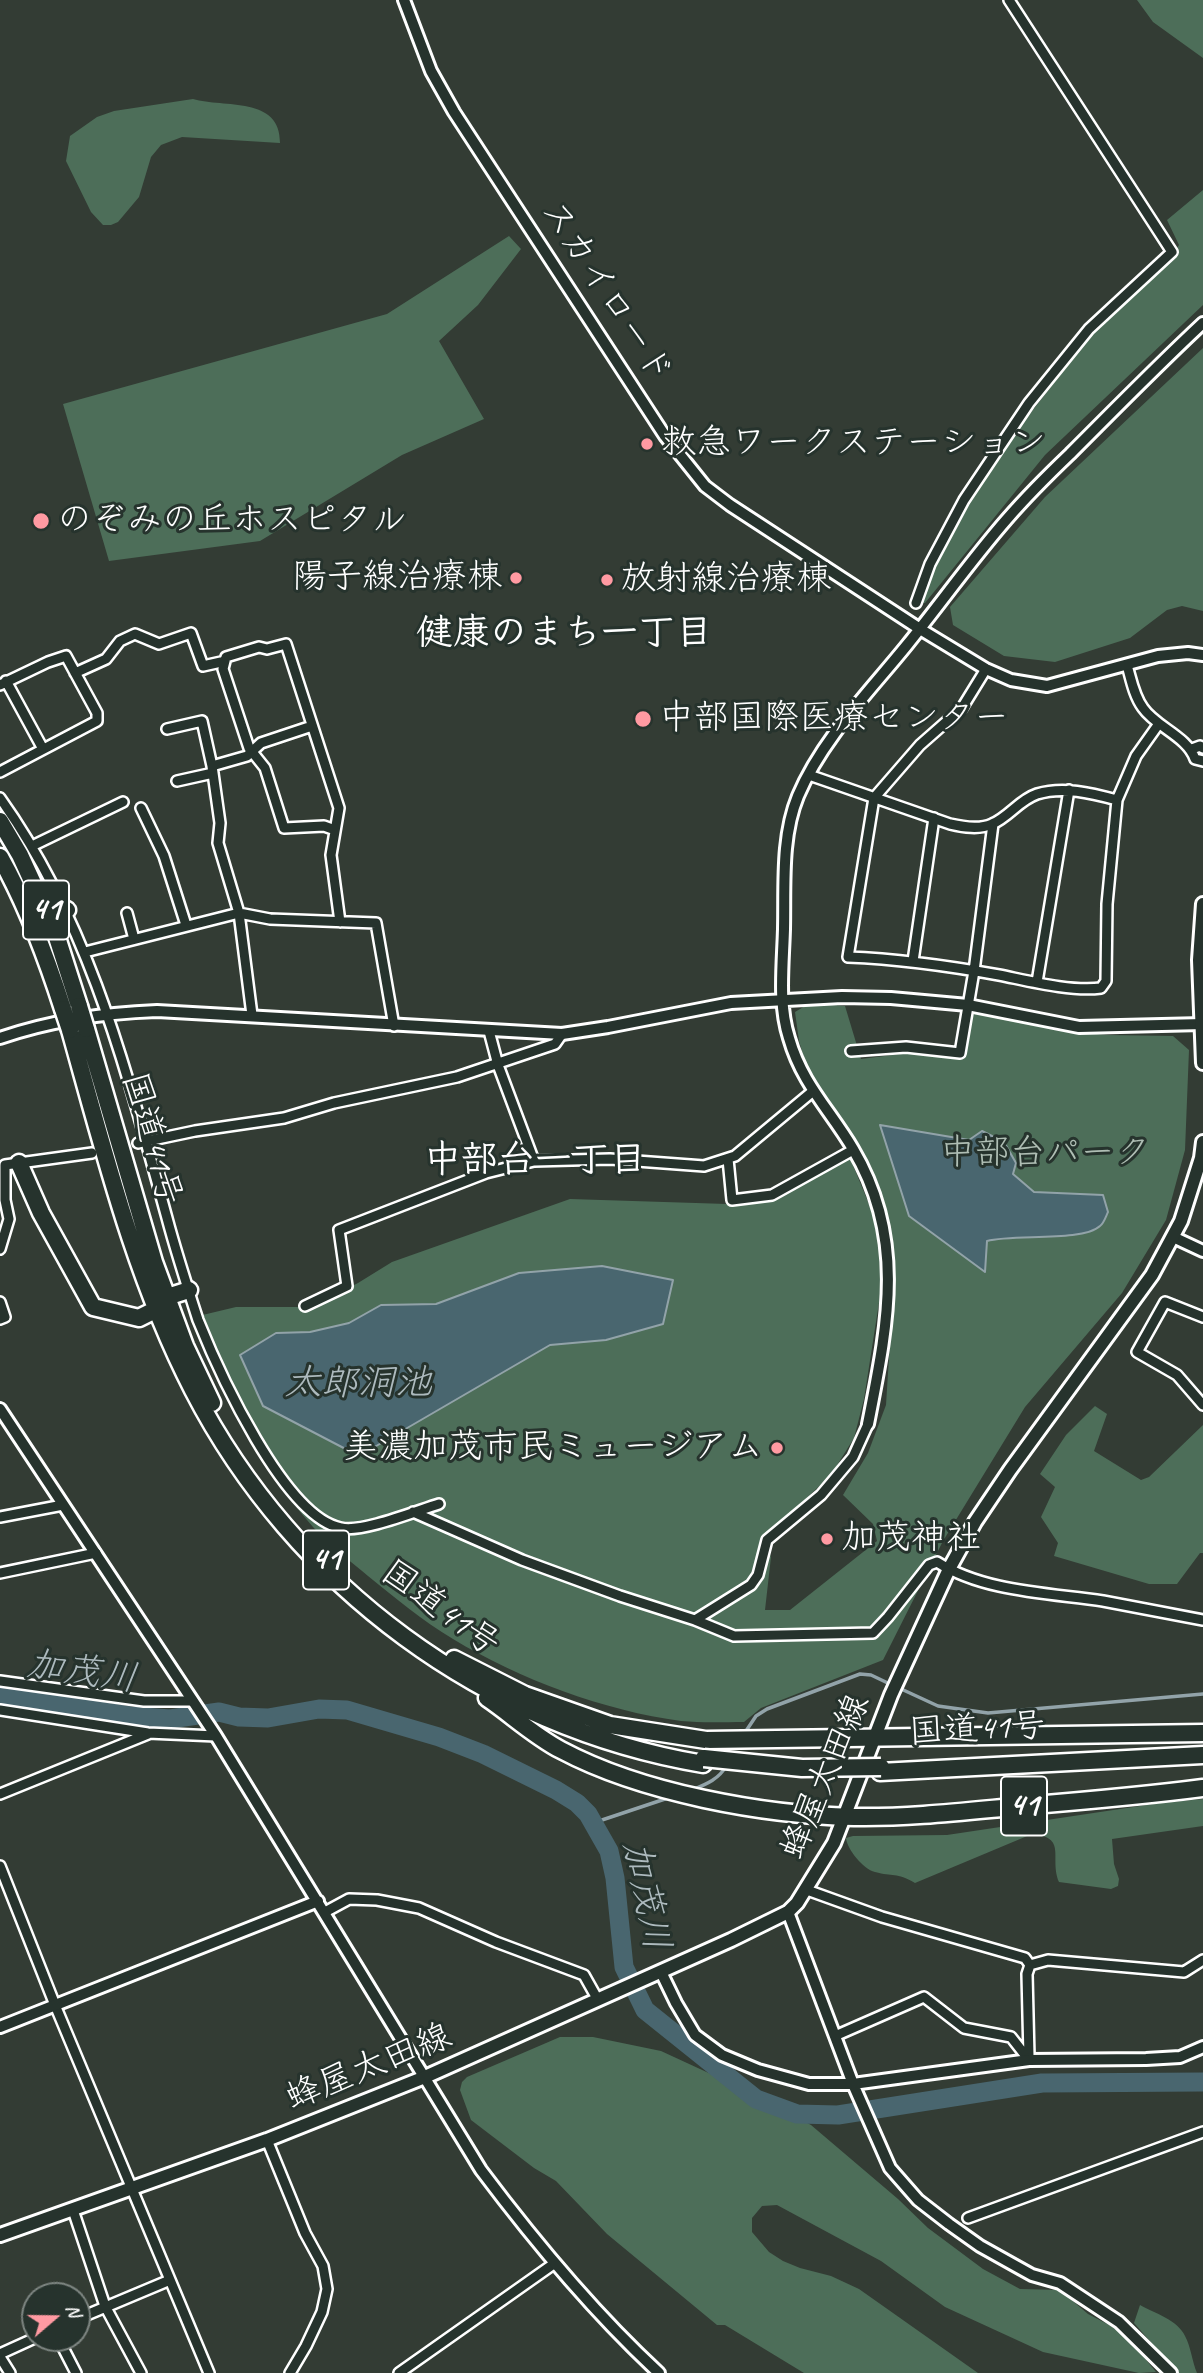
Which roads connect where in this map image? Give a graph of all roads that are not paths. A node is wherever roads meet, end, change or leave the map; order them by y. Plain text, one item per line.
1 (404, 0) edge
2 (1009, 0) edge
3 (1203, 323) edge
4 (916, 603) dead end
5 (920, 629) junction
6 (1203, 655) edge
7 (224, 664) junction
8 (1127, 665) junction
9 (986, 669) junction
10 (75, 673) junction
11 (3, 683) edge
12 (1158, 724) junction
13 (313, 726) junction
14 (167, 729) dead end
15 (1203, 748) edge
16 (43, 749) junction
17 (1192, 750) junction
18 (254, 752) junction
19 (1203, 761) edge
20 (213, 770) junction
21 (0, 772) edge
22 (809, 775) junction
23 (177, 781) dead end
24 (1069, 790) junction
25 (0, 798) edge
26 (874, 798) junction
27 (1117, 800) junction
28 (123, 802) dead end
29 (141, 808) dead end
30 (934, 818) junction
31 (0, 821) edge
32 (993, 824) junction
33 (335, 830) junction
34 (32, 846) junction
35 (0, 857) edge
36 (1203, 904) edge
37 (66, 910) junction
38 (127, 913) dead end
39 (239, 914) junction
40 (50, 918) junction
41 (340, 922) junction
42 (186, 925) junction
43 (134, 939) junction
44 (85, 951) junction
45 (913, 961) junction
46 (974, 971) junction
47 (1037, 982) junction
48 (782, 1000) junction
49 (968, 1005) junction
50 (71, 1007) junction
51 (108, 1013) junction
52 (252, 1015) junction
53 (1201, 1024) edge
54 (394, 1026) junction
55 (489, 1031) junction
56 (562, 1034) junction
57 (0, 1038) edge
58 (851, 1051) dead end
59 (1203, 1063) edge
60 (498, 1065) junction
61 (812, 1091) junction
62 (143, 1142) junction
63 (1203, 1142) edge
64 (853, 1150) junction
65 (92, 1153) tunnel mouth
66 (728, 1159) junction
67 (534, 1161) junction
68 (19, 1163) junction
69 (1173, 1237) junction
70 (0, 1249) edge
71 (1203, 1251) edge
72 (189, 1290) junction
73 (0, 1302) edge
74 (162, 1303) junction
75 (304, 1306) dead end
76 (1203, 1317) edge
77 (0, 1319) edge
78 (1203, 1405) edge
79 (0, 1409) edge
80 (868, 1424) joint
81 (439, 1504) dead end
82 (63, 1505) junction
83 (413, 1512) junction
84 (0, 1517) edge
85 (96, 1553) junction
86 (949, 1569) junction
87 (0, 1573) edge
88 (695, 1620) junction
89 (1203, 1620) edge
90 (426, 1645) junction
91 (443, 1665) junction
92 (0, 1681) edge
93 (193, 1701) junction
94 (0, 1710) edge
95 (148, 1733) junction
96 (1203, 1733) edge
97 (216, 1736) junction
98 (876, 1738) junction
99 (1203, 1752) edge
100 (704, 1761) junction
101 (1203, 1788) edge
102 (0, 1794) edge
103 (845, 1817) junction
104 (0, 1866) edge
105 (807, 1890) junction
106 (318, 1901) junction
107 (325, 1912) junction
108 (788, 1912) junction
109 (1203, 1960) edge
110 (1030, 1965) junction
111 (661, 1972) junction
112 (598, 2000) junction
113 (55, 2005) junction
114 (0, 2027) edge
115 (835, 2036) junction
116 (1203, 2047) edge
117 (1029, 2060) junction
118 (425, 2077) junction
119 (853, 2084) junction
120 (1203, 2132) edge
121 (267, 2140) junction
122 (132, 2189) junction
123 (73, 2210) junction
124 (968, 2218) dead end
125 (0, 2235) edge
126 (555, 2263) junction
127 (170, 2280) junction
128 (104, 2306) junction
129 (91, 2312) edge
130 (21, 2345) edge
131 (65, 2352) edge
132 (0, 2356) edge
133 (10, 2373) edge
134 (76, 2373) edge
135 (141, 2373) edge
136 (209, 2373) edge
137 (290, 2373) edge
138 (399, 2373) edge
139 (659, 2373) edge
140 (1171, 2373) edge

1 - 5 street, スカイロード
2 - 4 street
3 - 5 street
5 - 9 street, スカイロード
5 - 22 street
6 - 8 street, スカイロード
7 - 10 street
7 - 13 street
7 - 18 street
8 - 9 street, スカイロード
8 - 12 street
9 - 26 street
10 - 11 street
10 - 16 street
11 - 16 street
12 - 17 street
12 - 27 street
13 - 18 street
13 - 33 street
14 - 20 street
15 - 17 street
16 - 21 street
17 - 19 street
18 - 20 street
18 - 33 street
20 - 23 street
20 - 39 street
22 - 26 street
22 - 48 street
24 - 27 street
24 - 32 street
24 - 47 street
25 - 34 street
26 - 30 street
26 - 45 street
27 - 47 street
28 - 34 street
29 - 42 street
30 - 32 street
30 - 45 street
31 - 40 highway, 国道41号 / 41
32 - 46 street
33 - 41 street
34 - 37 street
35 - 50 highway, 国道41号 / 41
36 - 53 main road
37 - 40 highway
37 - 44 street
38 - 43 street
39 - 41 street
39 - 42 street
39 - 52 street
40 - 50 highway, 国道41号 / 41
41 - 54 street
42 - 43 street
43 - 44 street
44 - 51 street
45 - 46 street
46 - 47 street
46 - 49 street
48 - 49 street
48 - 56 street
48 - 61 street
49 - 53 street
49 - 58 street
50 - 74 highway, 国道41号 / 41, bridge
51 - 52 street
51 - 57 street
51 - 62 street
52 - 54 street
53 - 59 main road
54 - 55 street
55 - 56 street
55 - 60 street
56 - 60 street
60 - 62 street
60 - 67 street
61 - 64 street
61 - 66 street
62 - 72 street
63 - 69 main road, 蜂屋太田線
64 - 66 street
64 - 80 street
65 - 68 street
66 - 67 street
67 - 75 street
68 - 70 street
68 - 74 highway
69 - 71 street
69 - 86 main road, 蜂屋太田線
72 - 74 highway
72 - 83 street
73 - 77 street
74 - 90 highway, 国道41号 / 41
74 - 91 highway, 国道41号 / 41
76 - 78 street
79 - 82 street
80 - 88 street
81 - 83 street
82 - 84 street
82 - 85 street
83 - 88 street
85 - 87 street
85 - 93 street
86 - 88 street
86 - 89 street
86 - 98 main road, 蜂屋太田線
90 - 98 highway, 41
90 - 100 highway, 国道41号 / 41
91 - 100 highway, 国道41号 / 41
91 - 103 highway, 41
92 - 93 street
93 - 97 street
94 - 95 street
95 - 97 street
95 - 102 street
96 - 98 highway, 41
97 - 106 street
98 - 103 main road, 蜂屋太田線
99 - 100 highway, 国道41号 / 41, bridge
101 - 103 highway, 41
103 - 105 main road, 蜂屋太田線
104 - 113 street
105 - 108 main road, 蜂屋太田線
105 - 110 street
106 - 107 street
106 - 113 street
107 - 112 street
107 - 118 street
108 - 111 main road, 蜂屋太田線
108 - 115 street
109 - 110 street
110 - 117 street
111 - 112 main road, 蜂屋太田線
111 - 119 street
112 - 118 main road, 蜂屋太田線
113 - 114 street
113 - 122 street
115 - 117 street
115 - 119 street
116 - 117 street
117 - 119 street
118 - 121 main road, 蜂屋太田線
118 - 126 street
119 - 140 street
120 - 124 street
121 - 122 main road, 蜂屋太田線
121 - 137 street
122 - 123 main road, 蜂屋太田線
122 - 127 street
123 - 125 main road, 蜂屋太田線
123 - 128 street
126 - 138 street
126 - 139 street
127 - 128 street
127 - 136 street
128 - 129 street
128 - 135 street
130 - 132 street
131 - 134 street
132 - 133 street

